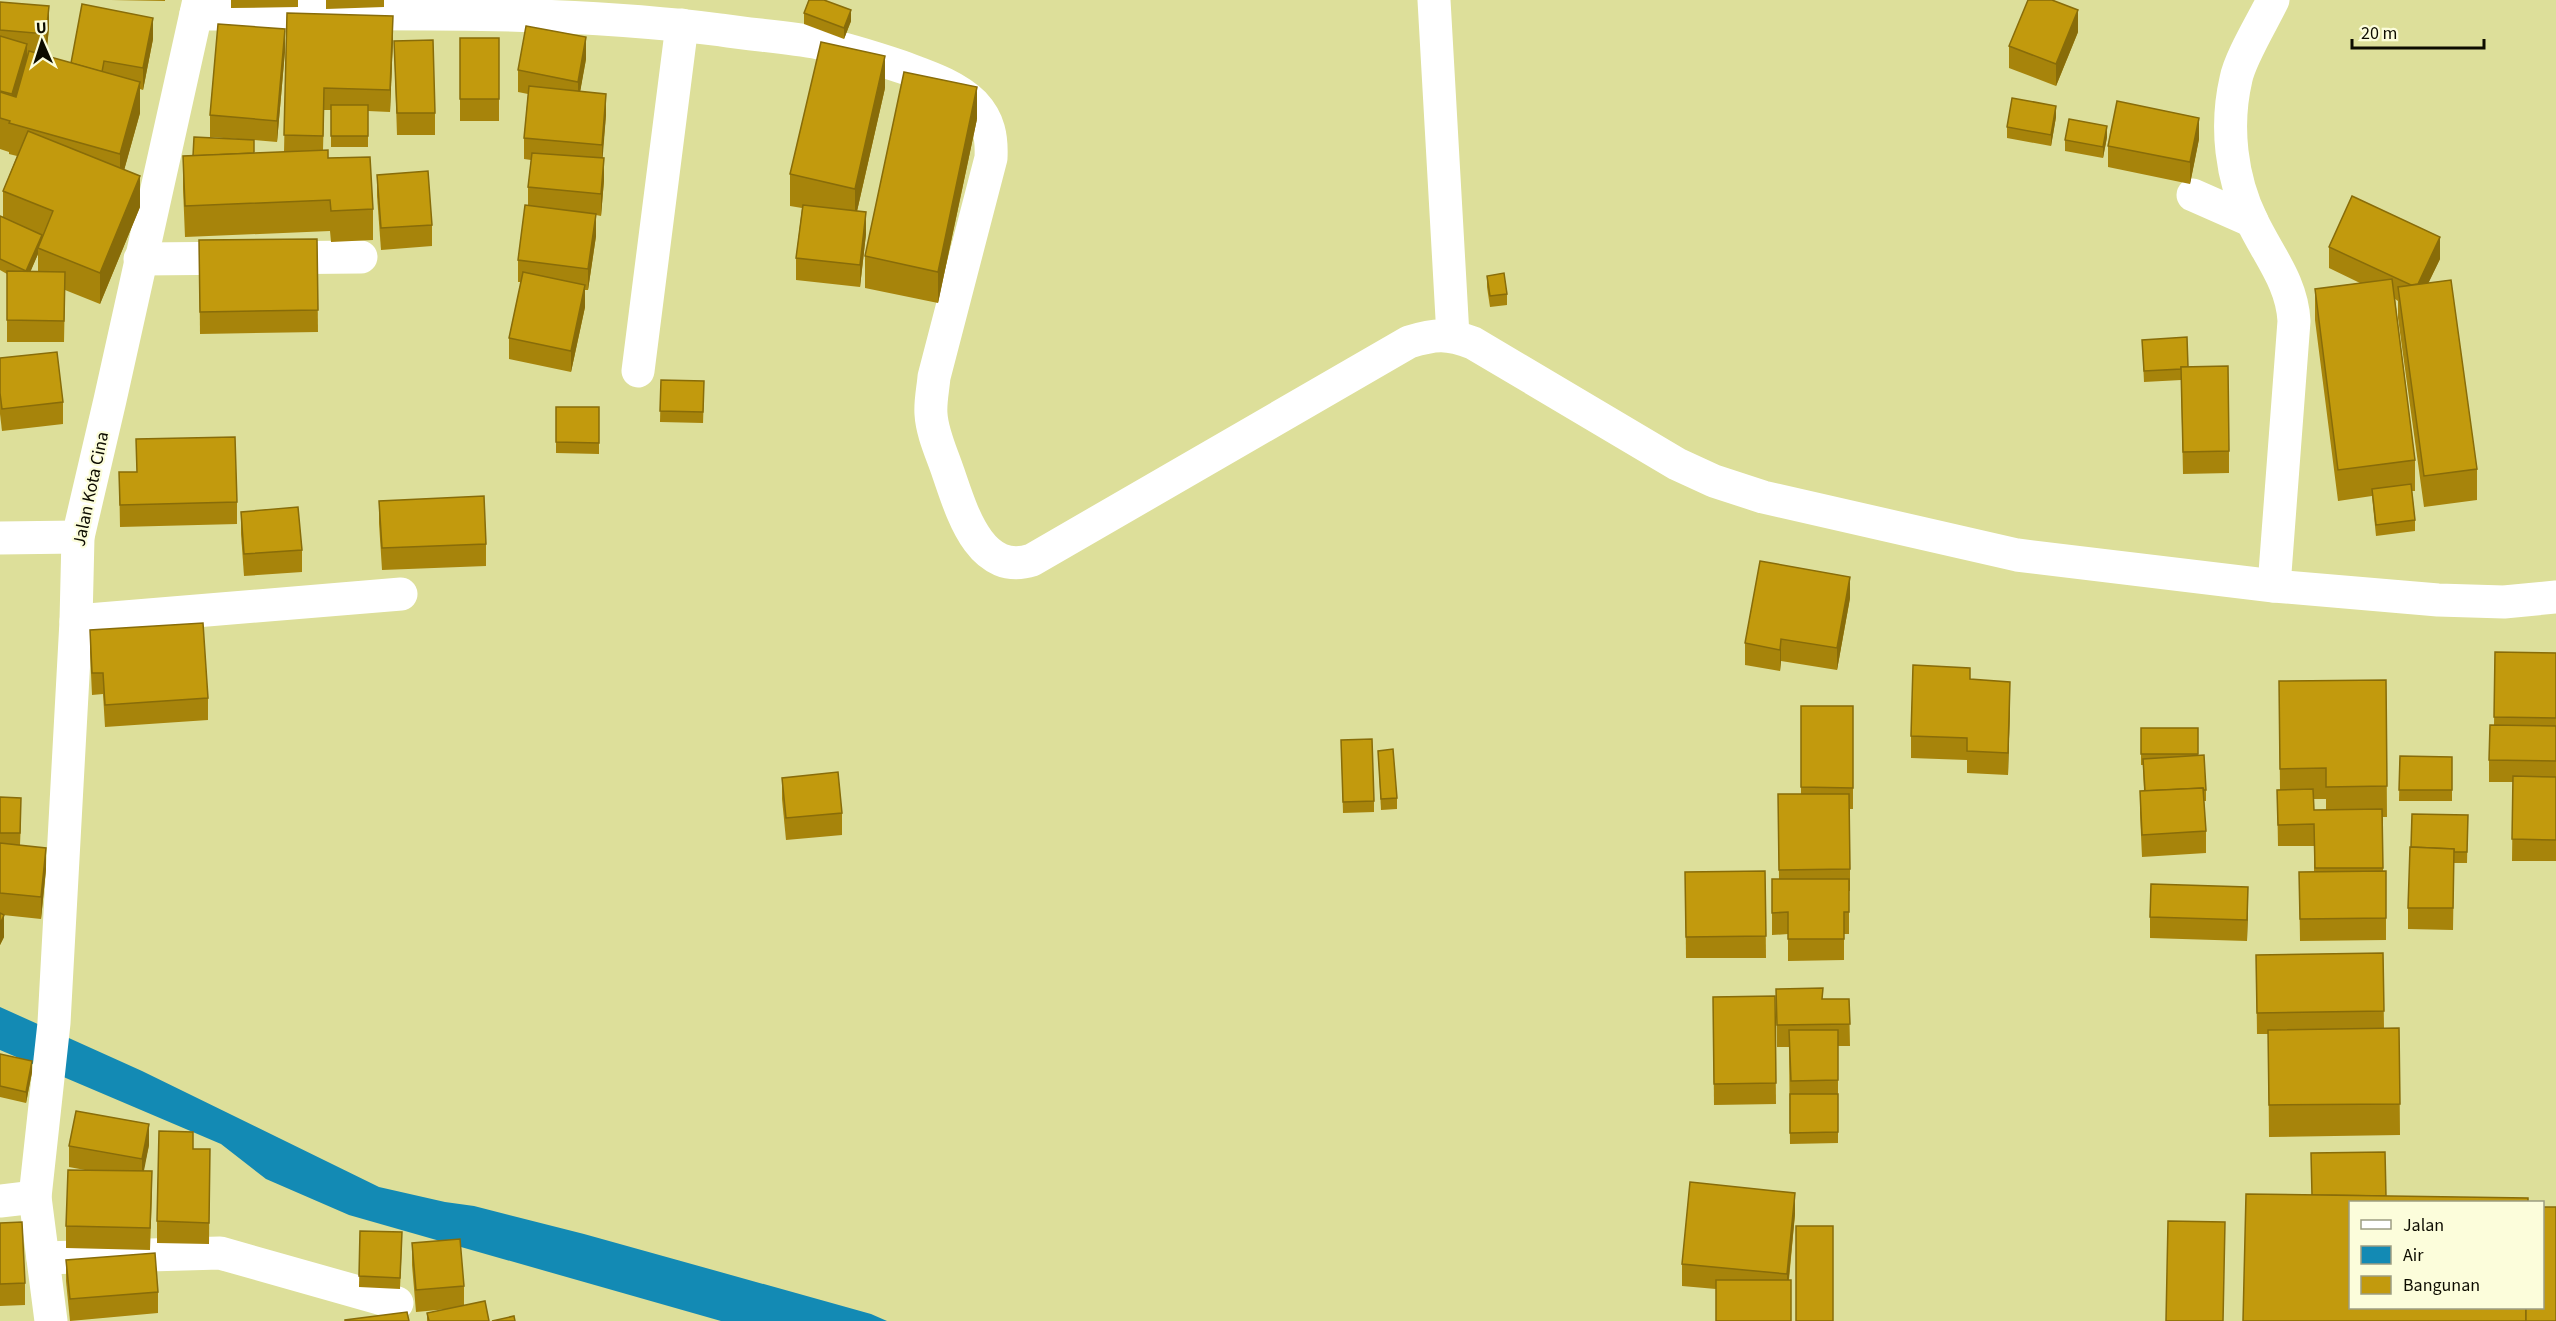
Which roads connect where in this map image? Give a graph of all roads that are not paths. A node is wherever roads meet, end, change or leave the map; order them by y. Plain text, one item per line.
1 (1434, 0) edge
2 (2272, 0) edge
3 (197, 7) edge
4 (682, 25) junction
5 (2193, 195) dead end
6 (2252, 221) junction
7 (361, 257) dead end
8 (141, 259) junction
9 (1453, 336) junction
10 (638, 371) dead end
11 (78, 537) junction
12 (0, 538) edge
13 (2274, 586) junction
14 (401, 594) dead end
15 (2556, 597) edge
16 (76, 621) junction
17 (35, 1197) junction
18 (0, 1201) edge
19 (43, 1258) junction
20 (397, 1303) dead end
21 (51, 1321) edge

1 - 9 street
2 - 6 street
3 - 4 street
3 - 8 street, Jalan Kota Cina
4 - 9 street
4 - 10 street
5 - 6 street
6 - 13 street
7 - 8 street
8 - 11 street, Jalan Kota Cina
9 - 13 street
11 - 12 street
11 - 16 street, Jalan Kota Cina
13 - 15 street
14 - 16 street
16 - 17 street, Jalan Kota Cina
17 - 18 street
17 - 19 street, Jalan Kota Cina
19 - 20 street
19 - 21 street, Jalan Kota Cina

